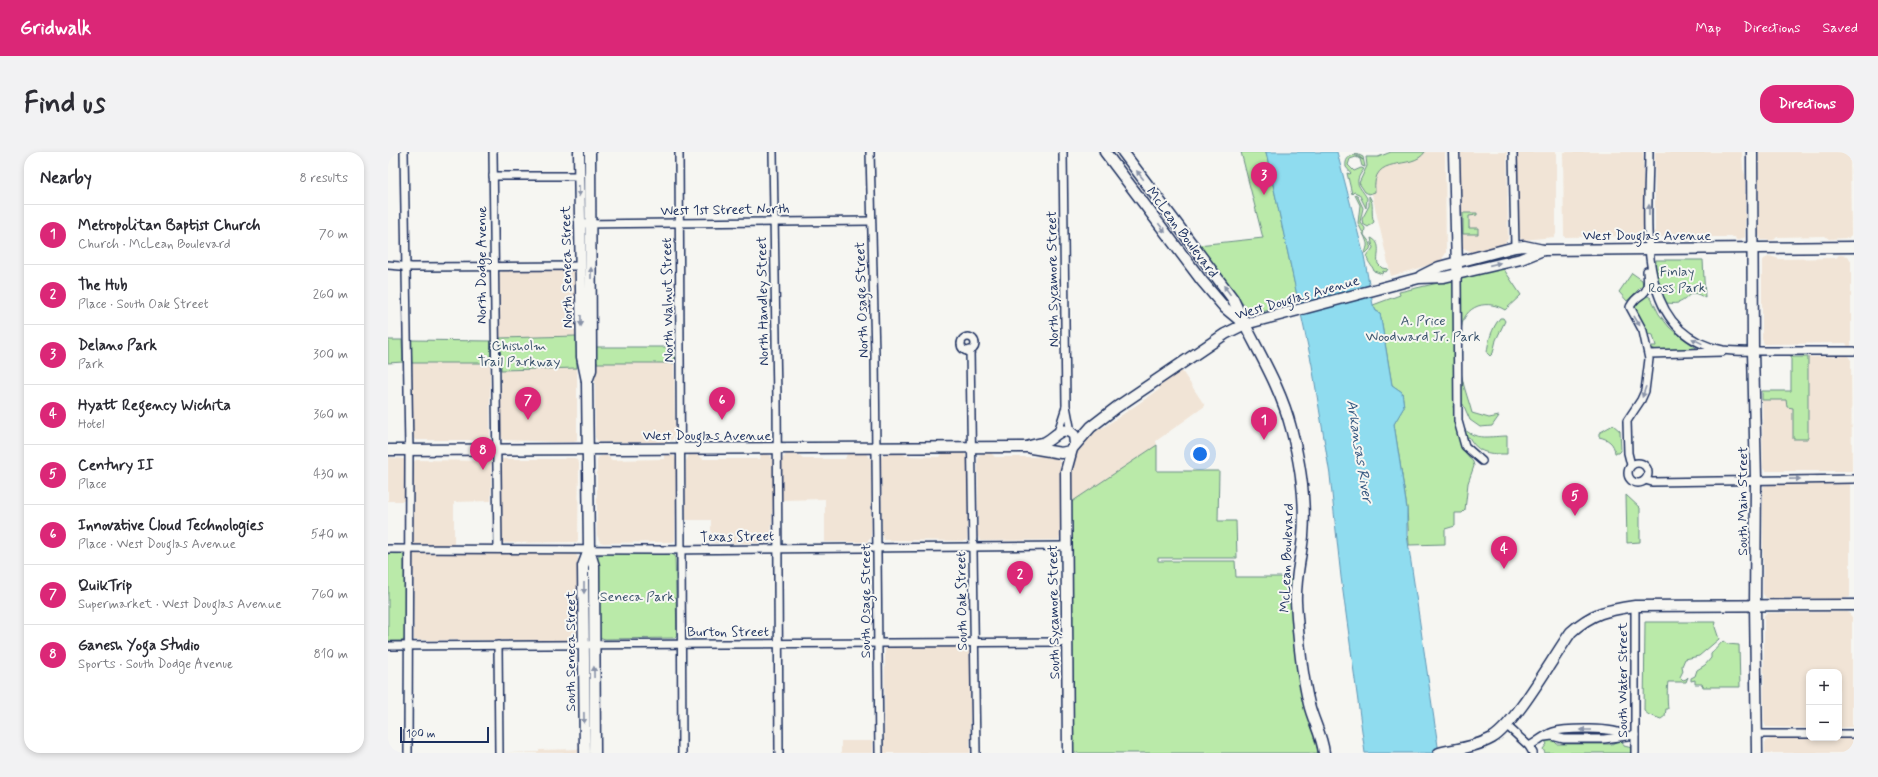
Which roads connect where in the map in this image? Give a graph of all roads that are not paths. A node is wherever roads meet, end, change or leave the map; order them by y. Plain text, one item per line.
1 (404, 152) edge
2 (493, 152) edge
3 (579, 152) edge
4 (590, 152) edge
5 (679, 152) edge
6 (772, 152) edge
7 (870, 152) edge
8 (1063, 152) edge
9 (1105, 152) edge
10 (1123, 152) edge
11 (1454, 152) edge
12 (1513, 152) edge
13 (1649, 152) edge
14 (1752, 152) edge
15 (493, 176) junction
16 (579, 176) junction
17 (871, 221) junction
18 (679, 222) junction
19 (773, 222) junction
20 (580, 224) junction
21 (591, 224) junction
22 (1515, 247) junction
23 (1854, 247) edge
24 (1752, 249) junction
25 (1542, 250) junction
26 (1649, 254) junction
27 (1457, 262) junction
28 (388, 265) edge
29 (406, 266) junction
30 (494, 266) junction
31 (580, 266) junction
32 (1457, 274) junction
33 (1419, 278) junction
34 (1645, 294) junction
35 (1664, 308) junction
36 (1244, 324) junction
37 (970, 350) dead end
38 (1734, 351) junction
39 (1753, 351) junction
40 (1854, 351) edge
41 (1649, 354) junction
42 (587, 381) junction
43 (1066, 406) junction
44 (1091, 428) junction
45 (1071, 433) junction
46 (1056, 434) junction
47 (1027, 446) junction
48 (1074, 447) junction
49 (777, 448) junction
50 (876, 448) junction
51 (972, 448) junction
52 (496, 449) junction
53 (588, 449) junction
54 (681, 449) junction
55 (388, 450) edge
56 (409, 450) junction
57 (1058, 451) junction
58 (1482, 461) dead end
59 (1630, 465) junction
60 (1066, 472) junction
61 (1854, 479) edge
62 (1645, 480) junction
63 (1756, 480) junction
64 (1066, 546) junction
65 (973, 547) junction
66 (878, 548) junction
67 (388, 549) edge
68 (408, 549) junction
69 (498, 549) junction
70 (778, 549) junction
71 (589, 550) junction
72 (682, 550) junction
73 (1755, 605) junction
74 (1854, 605) edge
75 (1635, 606) junction
76 (1067, 642) junction
77 (975, 643) junction
78 (498, 644) junction
79 (682, 644) junction
80 (779, 644) junction
81 (878, 644) junction
82 (584, 645) junction
83 (594, 645) junction
84 (388, 646) edge
85 (407, 646) junction
86 (1506, 725) junction
87 (1757, 734) junction
88 (1806, 734) edge
89 (1842, 734) edge
90 (1854, 734) edge
91 (1635, 735) junction
92 (1529, 746) junction
93 (408, 753) edge
94 (499, 753) edge
95 (585, 753) edge
96 (595, 753) edge
97 (682, 753) edge
98 (779, 753) edge
99 (879, 753) edge
100 (976, 753) edge
101 (1068, 753) edge
102 (1324, 753) edge
103 (1439, 753) edge
104 (1533, 753) edge
105 (1635, 753) edge
106 (1757, 753) edge

1 - 29 street
2 - 15 street, North Dodge Avenue
3 - 16 main road, North Seneca Street
4 - 21 main road, North Seneca Street
5 - 18 street, North Walnut Street
6 - 19 street, North Handley Street
7 - 17 street, North Osage Street
8 - 43 street, North Sycamore Street
9 -> 36 main road, McLean Boulevard
36 -> 10 main road, McLean Boulevard
11 - 27 main road
12 - 22 street
26 -> 13 street
14 - 24 main road, South Main Street
15 - 16 street
15 - 30 street, North Dodge Avenue
16 -> 20 main road, North Seneca Street
17 - 19 street, West 1st Street North
17 - 50 street, North Osage Street
18 - 19 street, West 1st Street North
18 - 21 street, West 1st Street North
18 - 54 street, North Walnut Street
19 - 49 street, North Handley Street
20 - 21 street, West 1st Street North
20 - 31 main road, North Seneca Street
42 -> 21 main road, North Seneca Street
22 - 25 main road, West Douglas Avenue
22 - 27 main road, West Douglas Avenue
23 - 24 main road, West Douglas Avenue
24 - 26 main road, West Douglas Avenue
24 - 39 main road, South Main Street
25 - 26 main road, West Douglas Avenue
32 -> 25 main road, West Douglas Avenue
26 - 34 street
26 - 35 street
27 - 32 main road
27 - 33 main road, West Douglas Avenue
28 - 29 street
29 - 30 street
29 - 56 street
30 - 31 street
30 - 52 street, North Dodge Avenue
31 -> 42 main road, North Seneca Street
32 - 33 main road, West Douglas Avenue
32 - 58 street
33 - 36 main road, West Douglas Avenue
34 - 35 street
34 -> 41 street
38 -> 35 street
36 - 44 main road, West Douglas Avenue
36 - 102 main road, McLean Boulevard
37 - 51 street, South Oak Street
38 - 39 street
38 - 41 street
39 - 40 street
39 - 63 main road, South Main Street
41 -> 59 street
42 - 53 main road, North Seneca Street
43 - 45 street, North Sycamore Street
43 - 46 street, North Sycamore Street
44 - 45 main road, West Douglas Avenue
44 - 48 main road, West Douglas Avenue
45 - 46 main road, West Douglas Avenue
45 - 48 main road
46 - 47 main road, West Douglas Avenue
46 - 57 main road
47 - 51 main road, West Douglas Avenue
47 - 57 main road, West Douglas Avenue
48 - 57 main road, West Douglas Avenue
48 - 60 main road, South Sycamore Street
49 - 50 main road, West Douglas Avenue
49 - 54 main road, West Douglas Avenue
49 - 70 street, North Handley Street
50 - 51 main road, West Douglas Avenue
50 - 66 street, South Osage Street
51 - 65 street, South Oak Street
52 - 53 main road, West Douglas Avenue
52 - 56 main road, West Douglas Avenue
52 - 69 street, North Dodge Avenue
53 - 54 main road, West Douglas Avenue
53 - 71 main road, South Seneca Street
54 - 72 street, North Walnut Street
55 - 56 main road, West Douglas Avenue
56 - 68 street
57 - 60 main road, South Sycamore Street
59 - 62 street
59 - 62 street
60 - 64 main road, South Sycamore Street
63 -> 61 street
62 - 63 street
63 - 73 main road, South Main Street
64 - 65 street, Texas Street
64 - 76 main road, South Sycamore Street
65 - 66 street, Texas Street
65 - 77 street, South Oak Street
66 - 70 street, Texas Street
66 - 81 street, South Osage Street
67 - 68 street, Texas Street
68 - 69 street, Texas Street
68 - 85 street
69 - 71 street, Texas Street
70 - 72 street, Texas Street
70 - 80 street, North Handley Street
71 - 72 street, Texas Street
71 -> 82 main road, South Seneca Street
71 - 83 main road, South Seneca Street
72 - 79 street, North Walnut Street
73 - 74 main road
73 - 75 main road
73 - 87 main road, South Main Street
75 - 86 main road
75 - 91 street, South Water Street
76 - 77 street, Burton Street
76 - 101 main road, South Sycamore Street
77 - 81 street, Burton Street
77 - 100 street, South Oak Street
78 - 82 street, Burton Street
78 - 85 street, Burton Street
78 - 94 street
79 - 80 street, Burton Street
79 - 83 street, Burton Street
79 - 97 street, North Walnut Street
80 - 81 street, Burton Street
80 - 98 street, North Handley Street
81 - 99 street, South Osage Street
82 - 83 street, Burton Street
82 -> 95 main road, South Seneca Street
96 -> 83 main road, South Seneca Street
84 - 85 street, Burton Street
85 - 93 street
86 - 92 street
86 - 103 main road
87 - 88 street
87 - 106 main road, South Main Street
89 - 90 street
91 - 92 street
91 - 105 street, South Water Street
92 - 104 street

